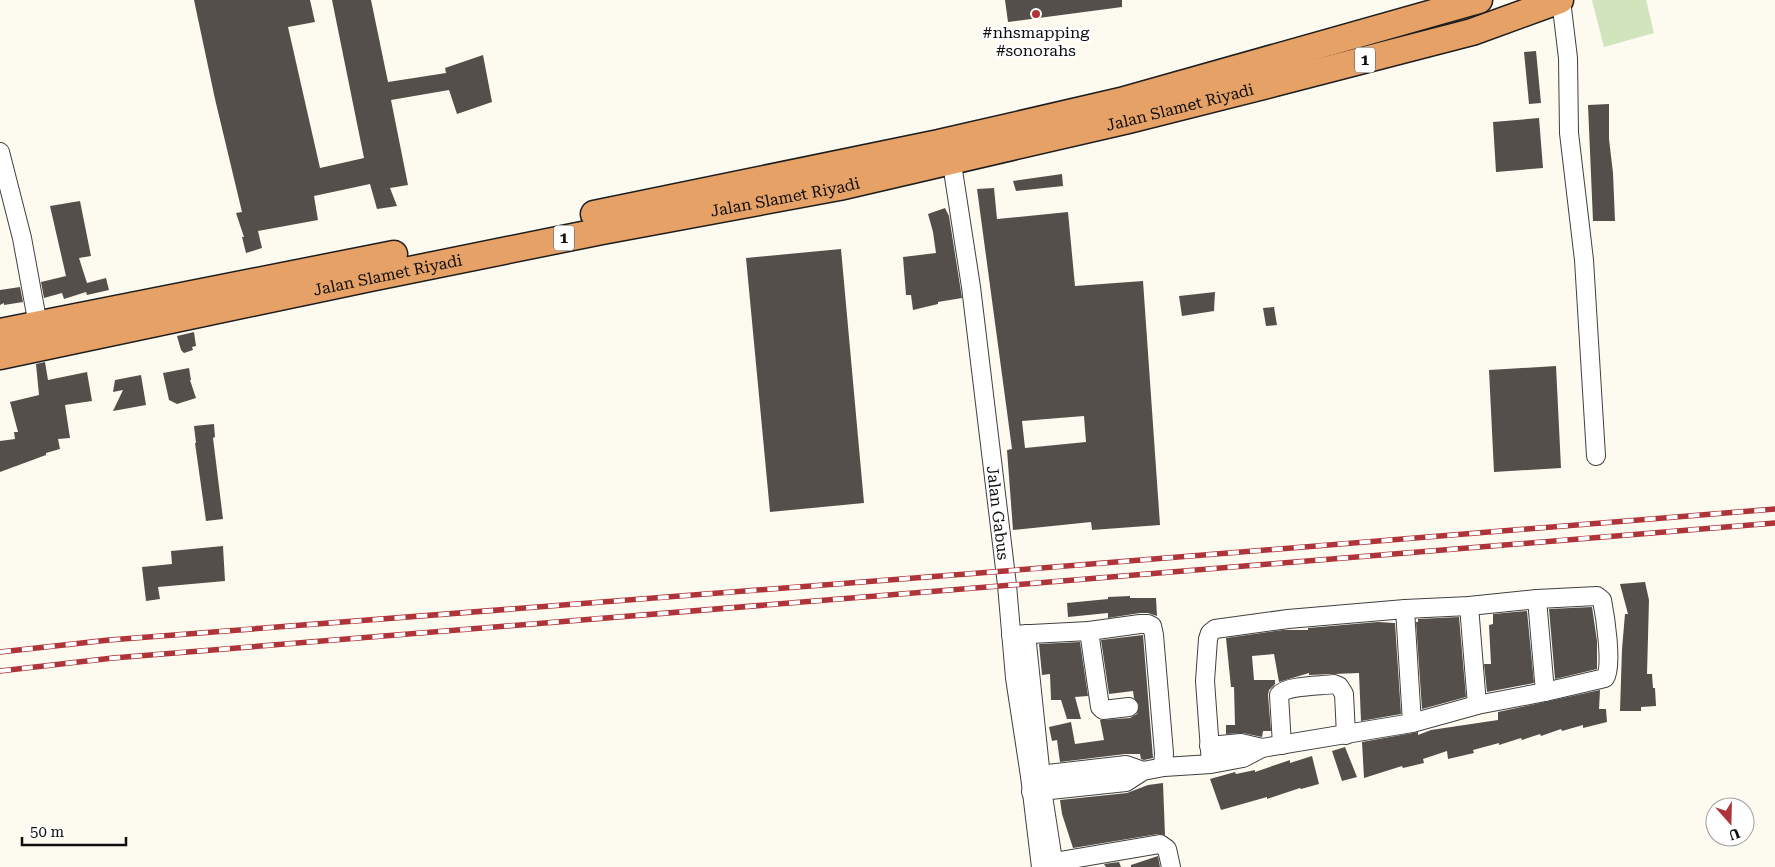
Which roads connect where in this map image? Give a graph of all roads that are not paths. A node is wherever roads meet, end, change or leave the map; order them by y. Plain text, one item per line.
1 (1480, 0) edge
2 (1561, 0) edge
3 (1164, 100) junction
4 (950, 150) junction
5 (0, 152) edge
6 (38, 325) junction
7 (0, 332) edge
8 (0, 356) edge
9 (1596, 456) dead end
10 (1537, 599) junction
11 (1469, 606) junction
12 (1405, 609) junction
13 (1089, 630) junction
14 (1018, 635) junction
15 (1545, 692) junction
16 (1477, 705) junction
17 (1128, 707) dead end
18 (1412, 723) junction
19 (1346, 735) junction
20 (1282, 745) junction
21 (1209, 746) junction
22 (1262, 748) junction
23 (1211, 764) junction
24 (1163, 767) junction
25 (1036, 784) junction
26 (1047, 865) edge
27 (1171, 867) edge

1 - 3 highway, Jalan Slamet Riyadi / 1
2 - 3 highway, Jalan Slamet Riyadi / 1
2 - 9 street
3 - 4 highway, Jalan Slamet Riyadi / 1
4 - 6 highway, Jalan Slamet Riyadi / 1
4 - 8 highway, Jalan Slamet Riyadi / 1
4 - 14 street, Jalan Gabus
5 - 6 street
6 - 7 highway, Jalan Slamet Riyadi / 1
10 - 11 street
10 - 15 street
10 - 15 street
11 - 12 street
11 - 16 street
12 - 18 street
12 - 21 street
13 - 14 street
13 - 17 street
13 - 24 street
14 - 25 street, Jalan Gabus
15 - 16 street
16 - 18 street
18 - 19 street
19 - 20 street
19 - 20 street
20 - 22 street
21 - 22 street
21 - 23 street
22 - 23 street
23 - 24 street
24 - 25 street
25 - 26 street, Jalan Gabus
26 - 27 street

